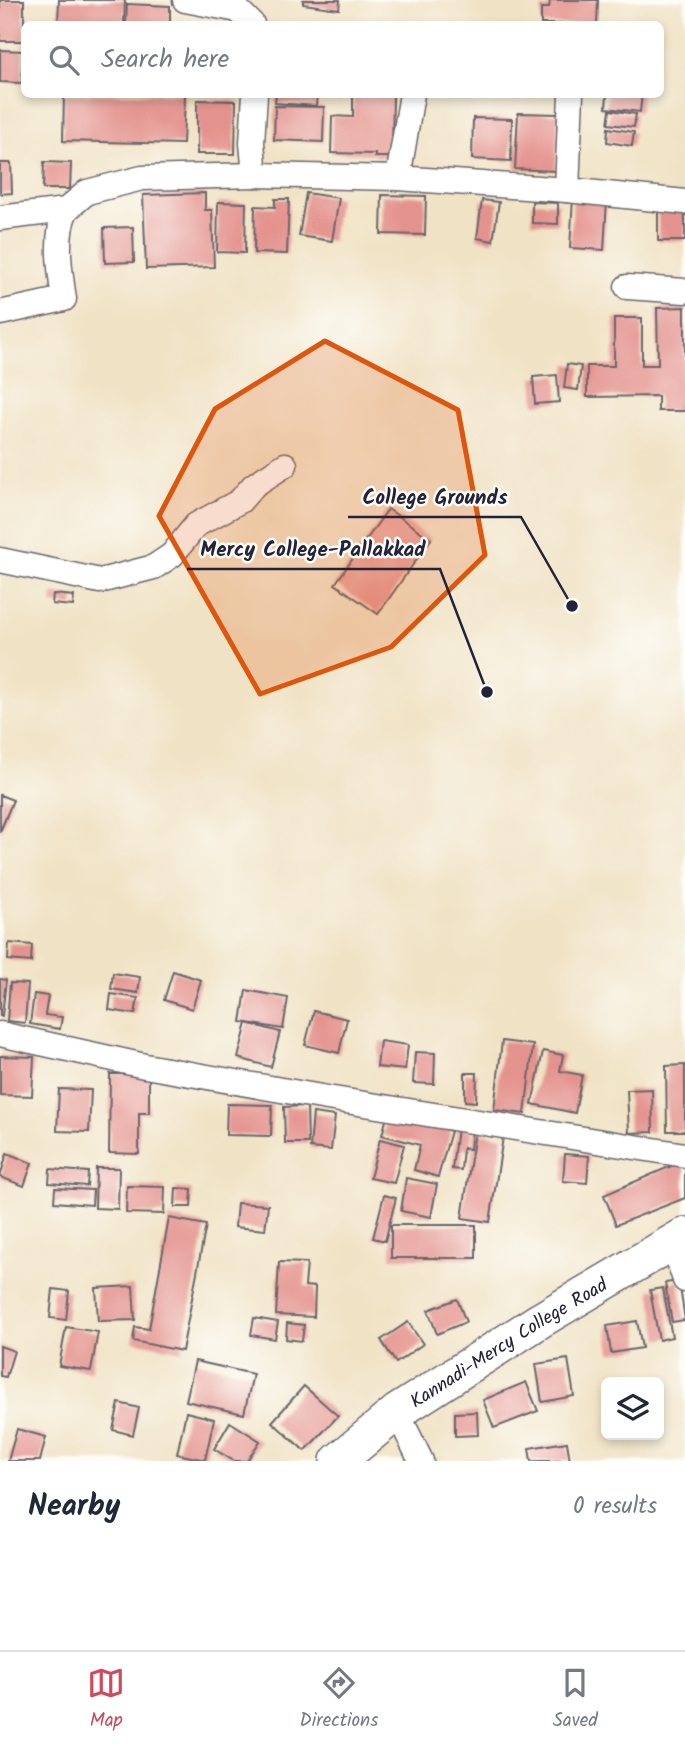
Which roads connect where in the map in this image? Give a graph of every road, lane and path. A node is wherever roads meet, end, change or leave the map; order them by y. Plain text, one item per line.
1 (185, 0) edge
2 (244, 12) edge
3 (256, 98) edge
4 (411, 98) edge
5 (571, 98) edge
6 (255, 175) junction
7 (398, 178) junction
8 (567, 190) junction
9 (685, 202) edge
10 (66, 210) junction
11 (0, 218) edge
12 (627, 286) dead end
13 (685, 291) edge
14 (0, 313) edge
15 (285, 465) dead end
16 (0, 560) edge
17 (0, 1034) edge
18 (685, 1155) edge
19 (679, 1238) edge
20 (685, 1280) edge
21 (397, 1412) junction
22 (338, 1461) edge
23 (421, 1461) edge

1 - 2 street
3 - 6 street
4 - 7 street
5 - 8 street
6 - 7 street
6 - 10 street
7 - 8 street
8 - 9 street
10 - 11 street
10 - 14 street
12 - 13 street
15 - 16 street
17 - 18 street
19 - 20 street
19 - 21 main road, Kannadi-Mercy College Road
21 - 22 main road, Kannadi-Mercy College Road
21 - 23 street

